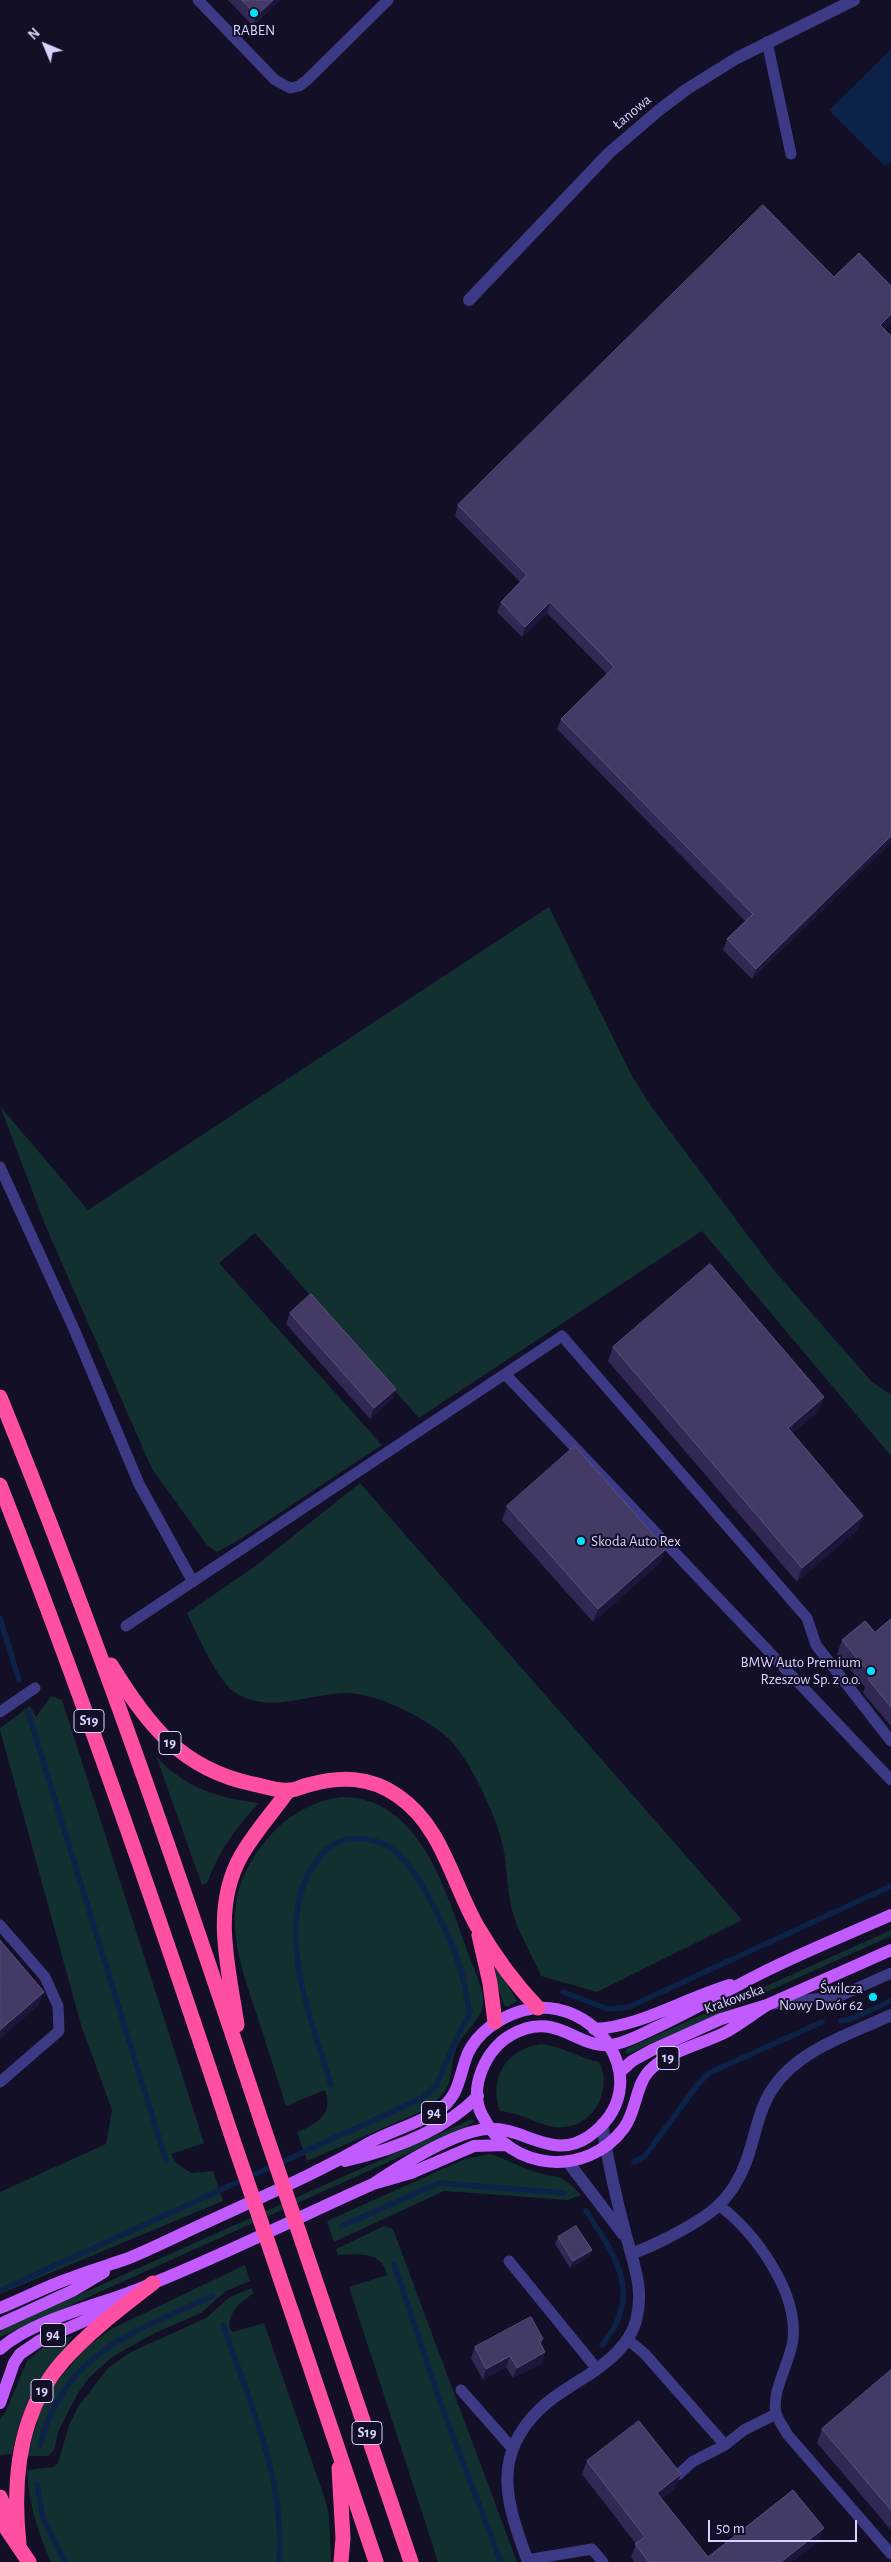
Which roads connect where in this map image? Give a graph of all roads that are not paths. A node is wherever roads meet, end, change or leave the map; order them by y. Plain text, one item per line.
1 (198, 0) edge
2 (388, 0) edge
3 (850, 1) edge
4 (767, 42) junction
5 (792, 154) dead end
6 (469, 300) dead end
7 (0, 1167) edge
8 (506, 1374) junction
9 (0, 1397) edge
10 (0, 1485) edge
11 (193, 1582) junction
12 (126, 1626) dead end
13 (94, 1638) junction
14 (35, 1688) dead end
15 (0, 1712) edge
16 (891, 1741) edge
17 (891, 1780) edge
18 (288, 1791) junction
19 (891, 1915) edge
20 (0, 1925) edge
21 (477, 1926) junction
22 (891, 1950) edge
23 (891, 1973) edge
24 (751, 1978) junction
25 (767, 2005) junction
26 (538, 2008) junction
27 (891, 2015) edge
28 (495, 2022) junction
29 (594, 2028) junction
30 (498, 2045) junction
31 (608, 2046) junction
32 (242, 2064) junction
33 (620, 2072) junction
34 (0, 2082) edge
35 (478, 2096) junction
36 (602, 2124) junction
37 (490, 2129) junction
38 (505, 2144) junction
39 (605, 2146) junction
40 (568, 2162) junction
41 (333, 2164) junction
42 (373, 2184) junction
43 (720, 2206) junction
44 (627, 2240) junction
45 (632, 2253) junction
46 (130, 2257) junction
47 (509, 2261) dead end
48 (153, 2283) junction
49 (134, 2291) junction
50 (0, 2308) edge
51 (0, 2324) edge
52 (627, 2339) junction
53 (0, 2349) edge
54 (597, 2369) junction
55 (461, 2390) dead end
56 (0, 2403) edge
57 (776, 2414) junction
58 (725, 2445) junction
59 (338, 2448) junction
60 (512, 2448) junction
61 (678, 2475) edge
62 (0, 2497) edge
63 (0, 2519) edge
64 (19, 2544) junction
65 (891, 2554) edge
66 (527, 2561) edge
67 (29, 2562) edge
68 (342, 2562) edge
69 (376, 2562) edge
70 (411, 2562) edge
71 (603, 2562) edge

1 - 2 lane
3 - 4 street, Łanowa
4 - 5 lane
4 - 6 street, Łanowa
7 - 11 lane
8 - 11 lane
8 - 16 lane
8 - 17 lane
9 - 13 highway, S19
10 - 59 highway, S19, bridge
11 - 12 lane
13 - 18 highway, 19
13 - 32 highway, S19
14 - 15 lane
18 - 21 highway, 19
18 - 32 highway
19 - 24 main road, Krakowska
20 - 34 lane
21 - 26 highway, 19
21 - 28 highway
22 - 25 main road, Krakowska / 19
23 - 25 lane
24 - 29 main road, Krakowska
24 - 31 main road, Krakowska
25 - 33 main road, Krakowska / 19
25 - 39 main road, 19
26 - 28 main road, 94
26 - 29 main road
27 - 43 street
28 - 30 main road
28 - 41 main road, 94
29 - 31 main road
30 - 31 main road
30 - 35 main road
31 - 33 main road
32 - 70 highway, S19, bridge
33 - 36 main road, 19
35 - 37 main road
35 - 41 main road, 94
36 - 37 main road, 19
36 - 39 street
37 - 38 main road
37 - 42 main road, 19
38 - 40 main road, 19
38 - 42 main road, 19
39 - 40 main road, 19
39 - 44 street
40 - 44 street
41 - 46 main road, 94
42 - 48 main road, 19
43 - 45 street
43 - 57 lane
44 - 45 street
45 - 52 street
46 - 50 main road, 94
46 - 51 main road, 94
47 - 54 lane
48 - 49 main road, 94
48 - 64 highway, 19
49 - 53 main road, 94
49 - 56 main road, 94
52 - 54 street
52 - 58 lane
54 - 60 street
55 - 60 lane
57 - 58 lane
57 - 65 lane
58 - 61 lane
59 - 68 highway
59 - 69 highway, S19
60 - 66 street
62 - 64 highway
63 - 64 highway
64 - 67 highway, 19
66 - 71 lane

